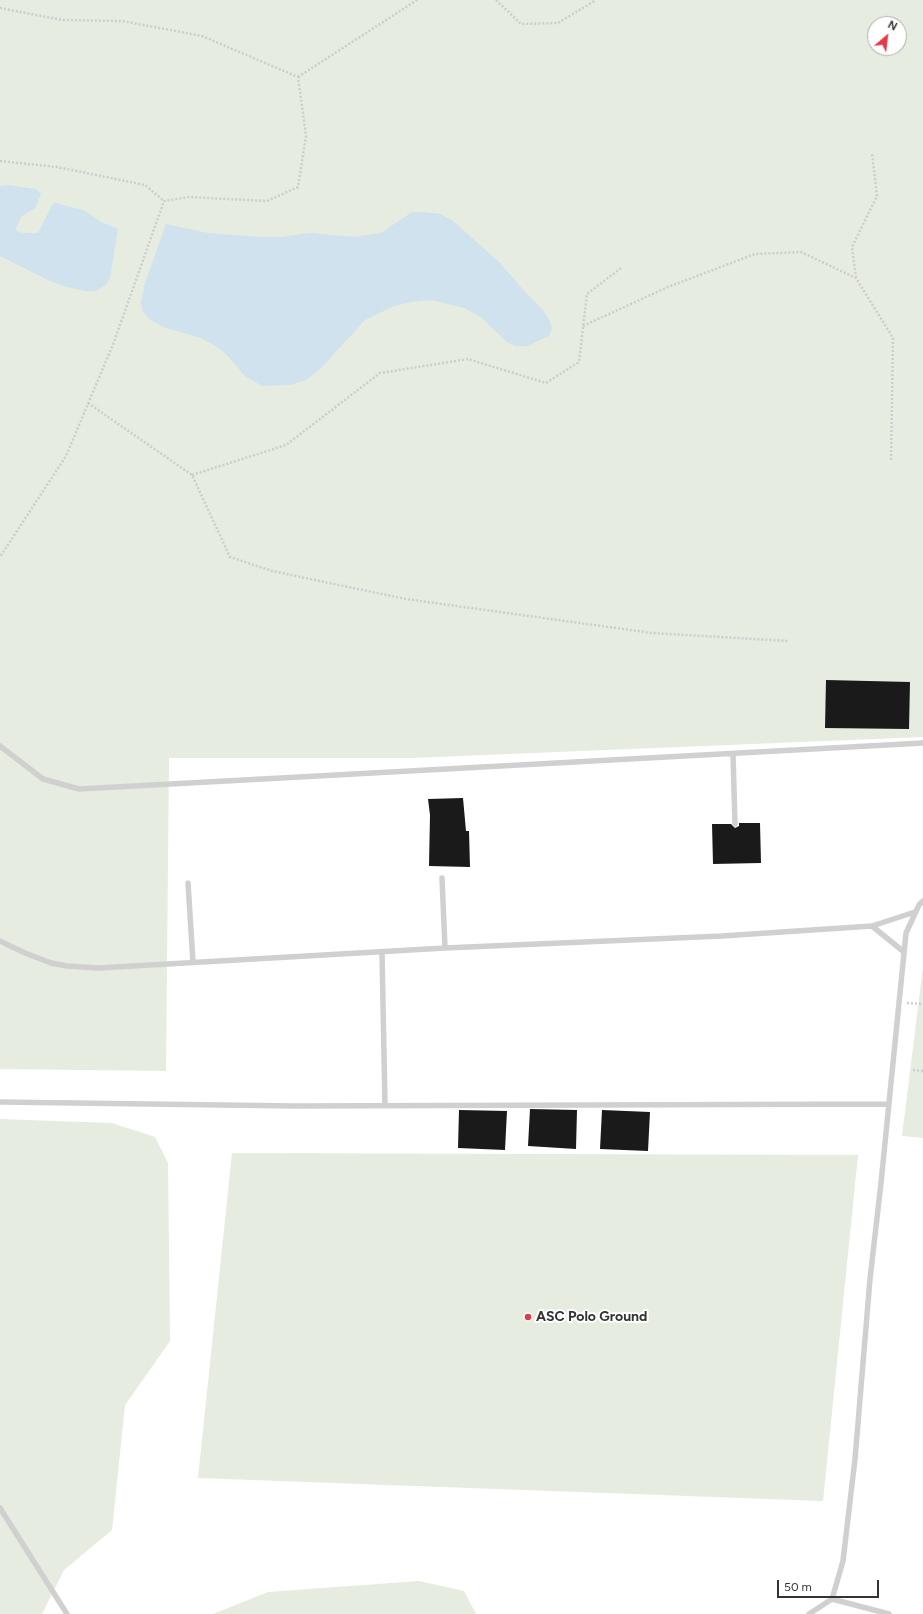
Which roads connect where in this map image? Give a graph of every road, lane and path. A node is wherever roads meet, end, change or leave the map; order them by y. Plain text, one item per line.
1 (417, 0) edge
2 (496, 0) edge
3 (596, 0) edge
4 (0, 8) edge
5 (298, 77) junction
6 (872, 153) dead end
7 (0, 161) edge
8 (164, 201) junction
9 (621, 268) dead end
10 (856, 278) junction
11 (583, 326) junction
12 (88, 403) junction
13 (891, 462) dead end
14 (192, 475) junction
15 (0, 557) edge
16 (789, 641) dead end
17 (923, 743) edge
18 (0, 746) edge
19 (733, 754) junction
20 (735, 824) dead end
21 (442, 878) dead end
22 (188, 882) dead end
23 (923, 901) edge
24 (915, 912) junction
25 (872, 926) junction
26 (0, 941) edge
27 (445, 948) junction
28 (382, 952) junction
29 (904, 952) junction
30 (193, 962) junction
31 (899, 1002) junction
32 (923, 1004) edge
33 (913, 1070) dead end
34 (923, 1071) edge
35 (0, 1102) edge
36 (889, 1104) junction
37 (385, 1105) junction
38 (0, 1508) edge
39 (832, 1599) junction
40 (67, 1614) edge
41 (810, 1614) edge
42 (889, 1614) edge

1 - 5 path
2 - 3 path
4 - 5 path
5 - 8 path
6 - 10 path
7 - 8 path
8 - 12 path
9 - 11 path
10 - 11 path
10 - 13 path
11 - 14 path
12 - 14 path
12 - 15 path
14 - 16 path
17 - 19 lane
18 - 19 lane
19 - 20 lane
21 - 27 lane
22 - 30 lane
23 - 24 lane
24 - 25 lane
24 - 29 lane
25 - 27 lane
25 - 29 lane
26 - 30 lane
27 - 28 lane
28 - 30 lane
28 - 37 lane
29 - 31 lane
31 - 32 path
31 - 36 lane
33 - 34 path
35 - 37 lane
36 - 37 lane
36 - 39 lane
38 - 40 lane
39 - 41 lane
39 - 42 lane

